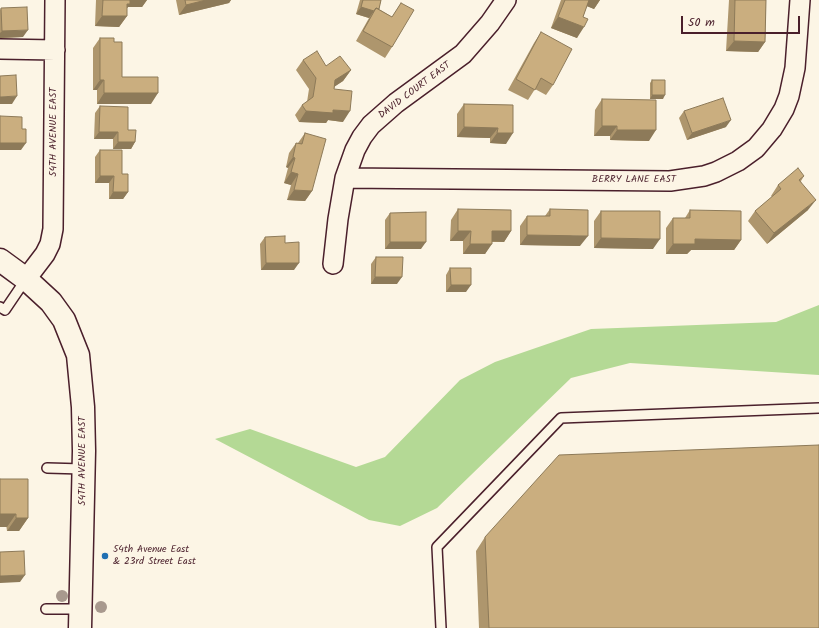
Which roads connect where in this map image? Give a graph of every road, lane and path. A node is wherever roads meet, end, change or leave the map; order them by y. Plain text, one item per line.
1 (55, 0) edge
2 (506, 0) edge
3 (800, 0) edge
4 (0, 49) edge
5 (54, 50) junction
6 (345, 178) junction
7 (0, 260) edge
8 (333, 264) dead end
9 (26, 279) junction
10 (0, 306) edge
11 (819, 408) edge
12 (47, 468) dead end
13 (83, 469) junction
14 (46, 609) dead end
15 (80, 618) edge
16 (441, 628) edge

1 - 5 street, 54TH AVENUE EAST
2 - 6 street, DAVID COURT EAST
3 - 6 street, BERRY LANE EAST
4 - 5 street
5 - 9 street, 54TH AVENUE EAST
6 - 8 street, DAVID COURT EAST
7 - 9 main road, 54TH AVENUE EAST
9 - 10 lane
9 - 13 main road, 54TH AVENUE EAST
11 - 16 lane
12 - 13 lane
13 - 15 main road, 54TH AVENUE EAST
14 - 15 lane

